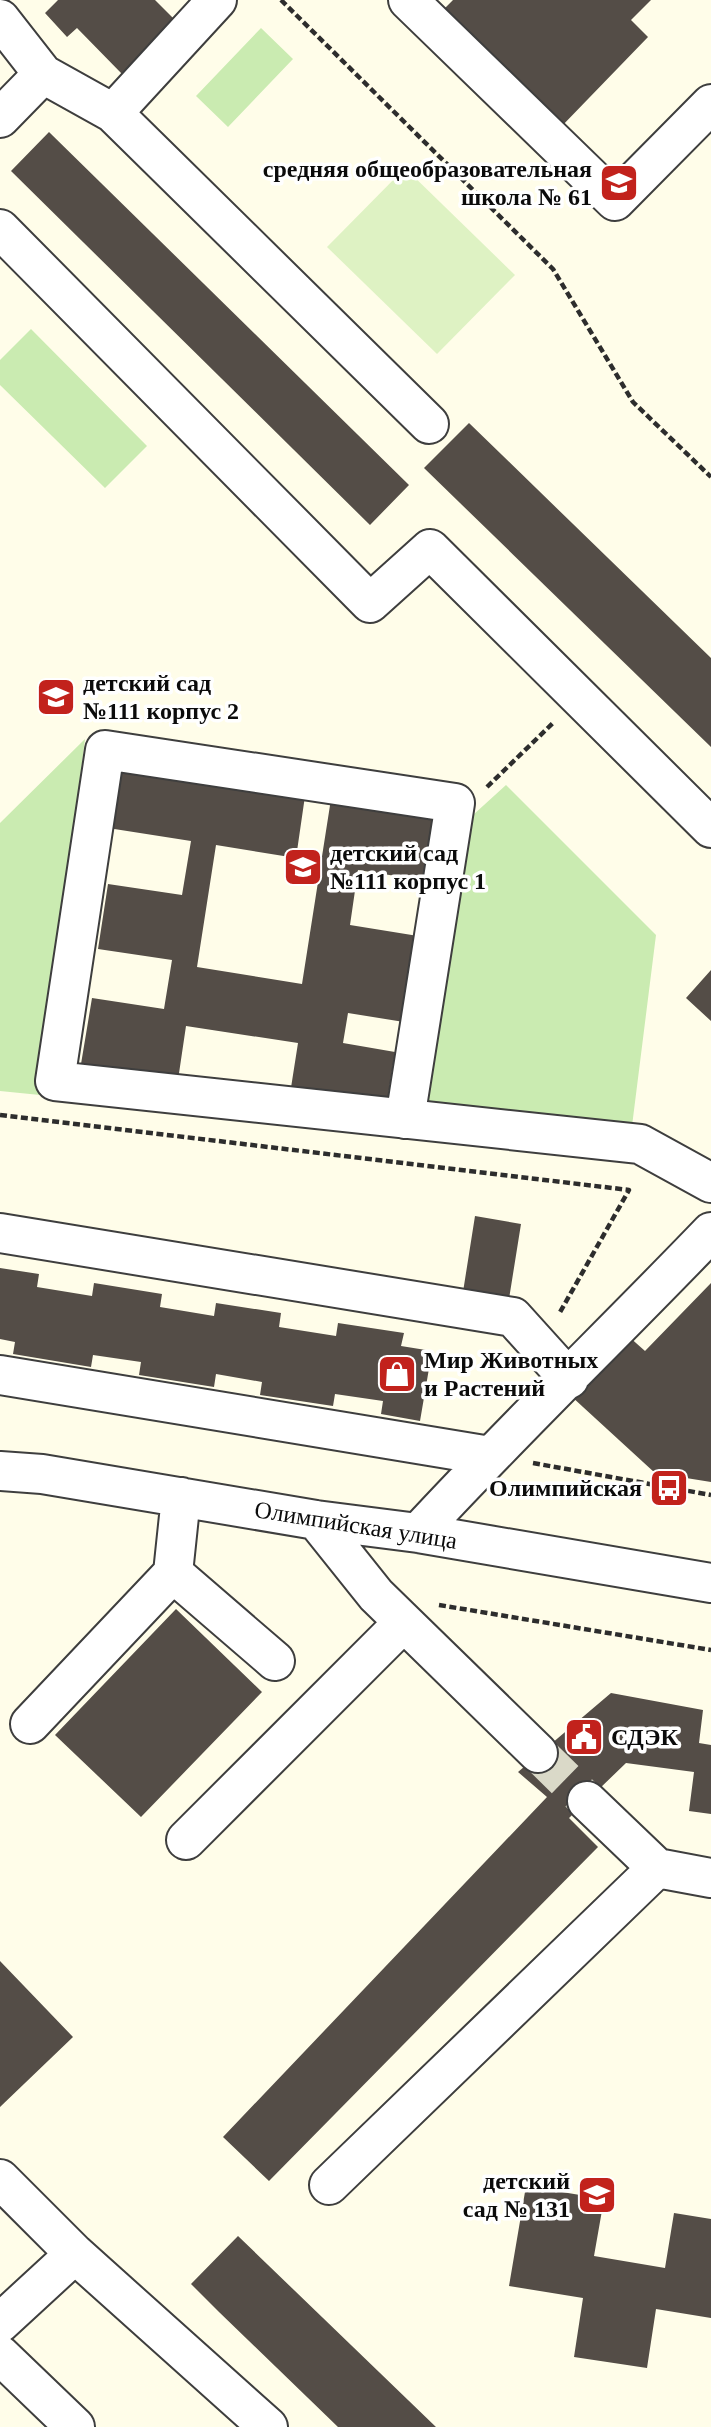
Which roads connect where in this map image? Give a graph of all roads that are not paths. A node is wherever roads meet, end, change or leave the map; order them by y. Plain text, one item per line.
1 (217, 0) edge
2 (408, 0) edge
3 (0, 19) edge
4 (43, 74) junction
5 (711, 104) edge
6 (113, 113) junction
7 (0, 118) edge
8 (0, 229) edge
9 (429, 424) dead end
10 (711, 828) edge
11 (405, 1119) junction
12 (711, 1183) edge
13 (711, 1232) edge
14 (0, 1233) edge
15 (0, 1375) edge
16 (569, 1379) junction
17 (490, 1455) junction
18 (0, 1471) edge
19 (181, 1497) junction
20 (316, 1520) junction
21 (418, 1533) junction
22 (173, 1573) junction
23 (711, 1583) edge
24 (416, 1613) junction
25 (275, 1661) dead end
26 (30, 1724) dead end
27 (538, 1753) tunnel mouth
28 (587, 1801) tunnel mouth
29 (186, 1840) dead end
30 (657, 1868) junction
31 (711, 1878) edge
32 (0, 2179) edge
33 (329, 2185) dead end
34 (75, 2254) junction
35 (0, 2323) edge
36 (0, 2355) edge
37 (75, 2427) edge
38 (268, 2427) edge

1 - 6 street
2 - 5 street
3 - 4 street
4 - 6 street
4 - 7 street
6 - 9 street
8 - 10 street
11 - 11 street
11 - 12 street
13 - 16 street
14 - 16 street
15 - 17 street
16 - 17 street
17 - 21 street
18 - 19 street, Олимпийская улица
19 - 20 street, Олимпийская улица
19 - 22 street
20 - 21 street, Олимпийская улица
20 - 24 street
21 - 23 street, Олимпийская улица
22 - 25 street
22 - 26 street
24 - 27 street
24 - 29 street
28 - 30 street
30 - 31 street
30 - 33 street
32 - 34 street
34 - 35 street
34 - 38 street
36 - 37 street

